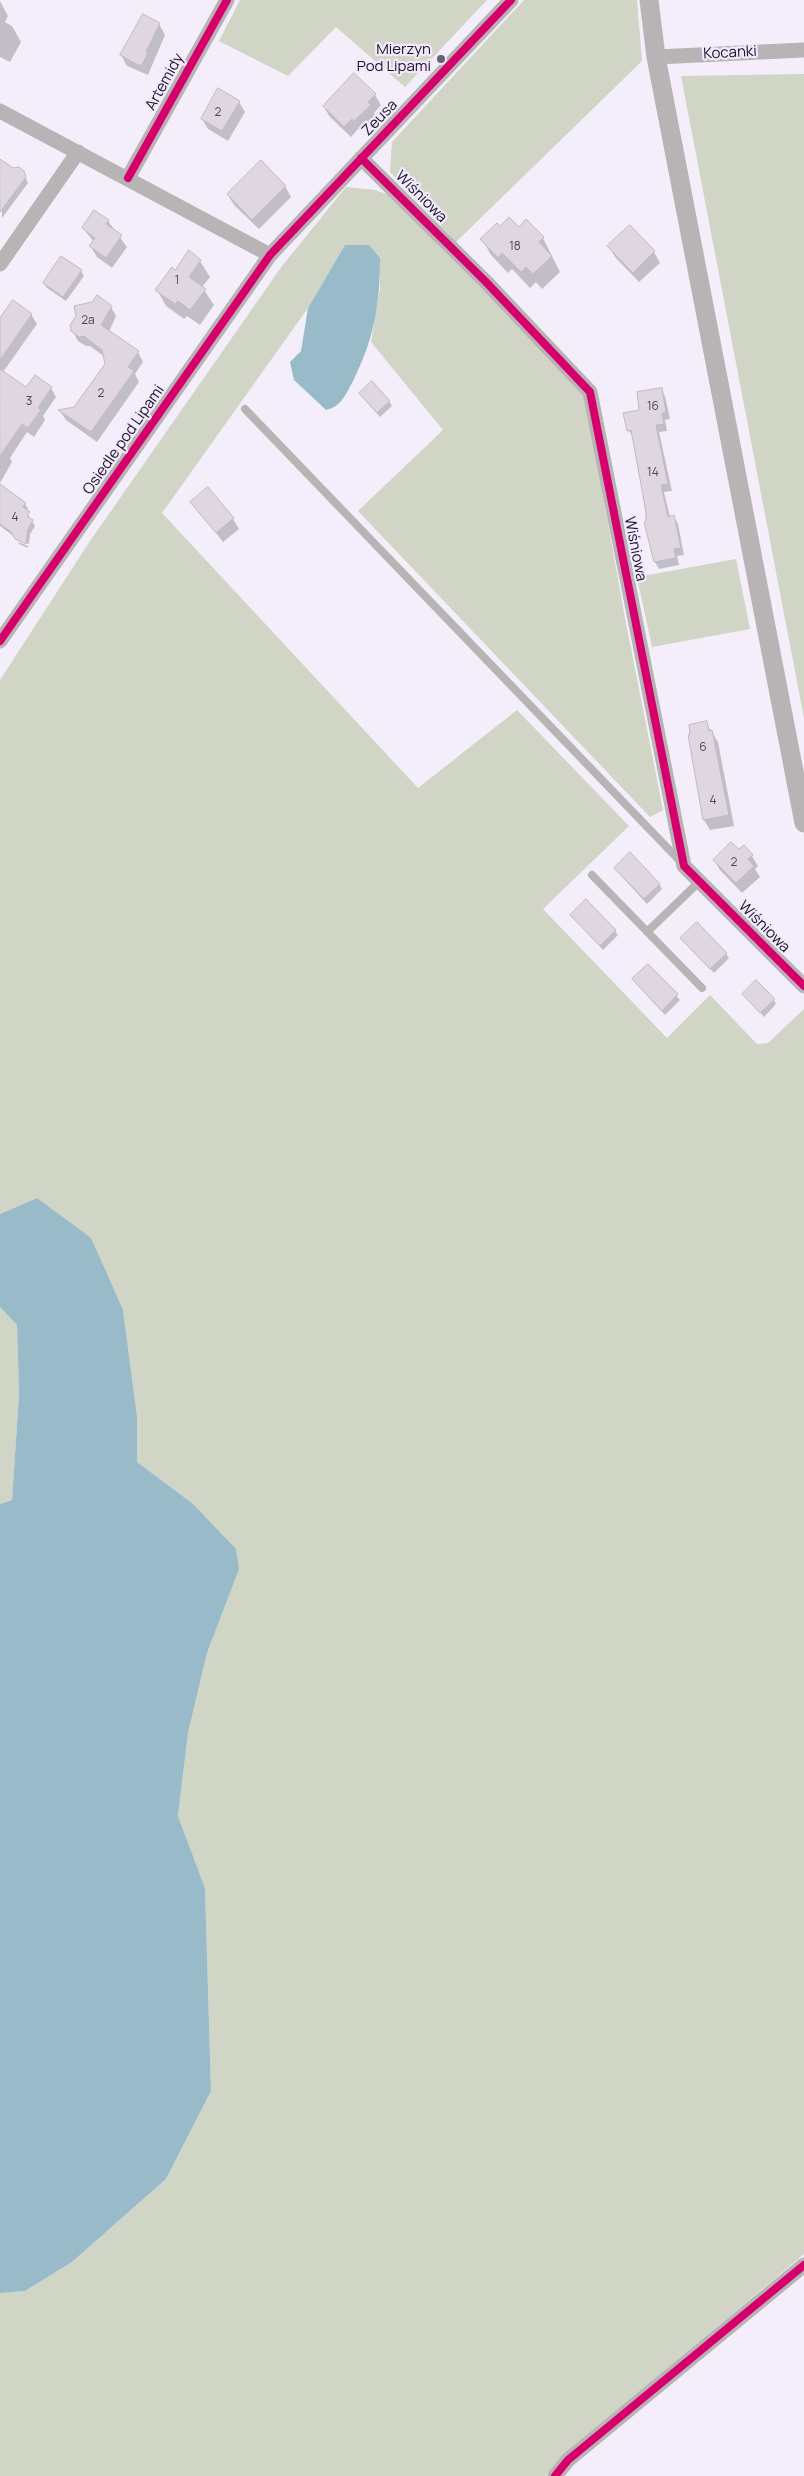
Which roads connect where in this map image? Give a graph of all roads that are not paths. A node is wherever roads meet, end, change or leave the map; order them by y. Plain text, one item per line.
1 (227, 0) edge
2 (511, 0) edge
3 (649, 0) edge
4 (804, 50) edge
5 (656, 57) junction
6 (0, 110) edge
7 (78, 152) junction
8 (361, 158) junction
9 (128, 178) junction
10 (270, 255) junction
11 (0, 264) edge
12 (245, 408) dead end
13 (0, 641) edge
14 (804, 822) edge
15 (684, 866) junction
16 (592, 874) dead end
17 (700, 882) junction
18 (647, 932) junction
19 (804, 986) edge
20 (702, 988) dead end
21 (804, 2265) edge
22 (555, 2476) edge

1 - 9 street, Artemidy
2 - 8 street, Zeusa
3 - 5 street
4 - 5 street, Kocanki
5 - 14 street
6 - 7 street
7 - 9 street
7 - 11 street
8 - 10 street, Zeusa
8 - 15 street, Wiśniowa
9 - 10 street
10 - 13 street, Osiedle pod Lipami
12 - 15 lane
15 - 17 street, Wiśniowa
16 - 18 lane
17 - 18 lane
17 - 19 street, Wiśniowa
18 - 20 lane
21 - 22 street

